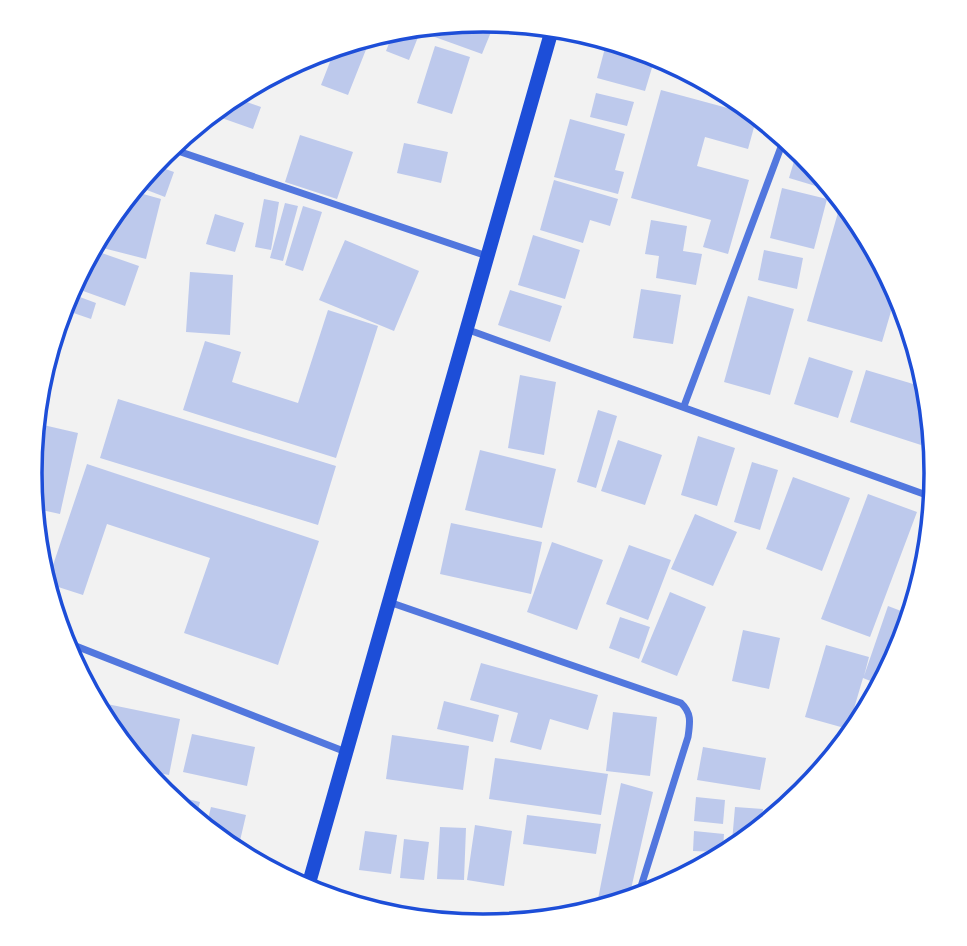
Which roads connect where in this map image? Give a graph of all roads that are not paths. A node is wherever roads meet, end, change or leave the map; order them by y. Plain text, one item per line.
1 (550, 37) edge
2 (781, 147) edge
3 (181, 152) edge
4 (487, 256) junction
5 (466, 329) junction
6 (684, 406) junction
7 (924, 494) edge
8 (389, 602) junction
9 (78, 647) edge
10 (347, 752) junction
11 (310, 879) edge
12 (641, 885) edge

1 - 4 main road
2 - 6 street
3 - 4 street
4 - 5 main road
5 - 6 street
5 - 8 main road
6 - 7 street
8 - 10 main road
8 - 12 street
9 - 10 street
10 - 11 main road

